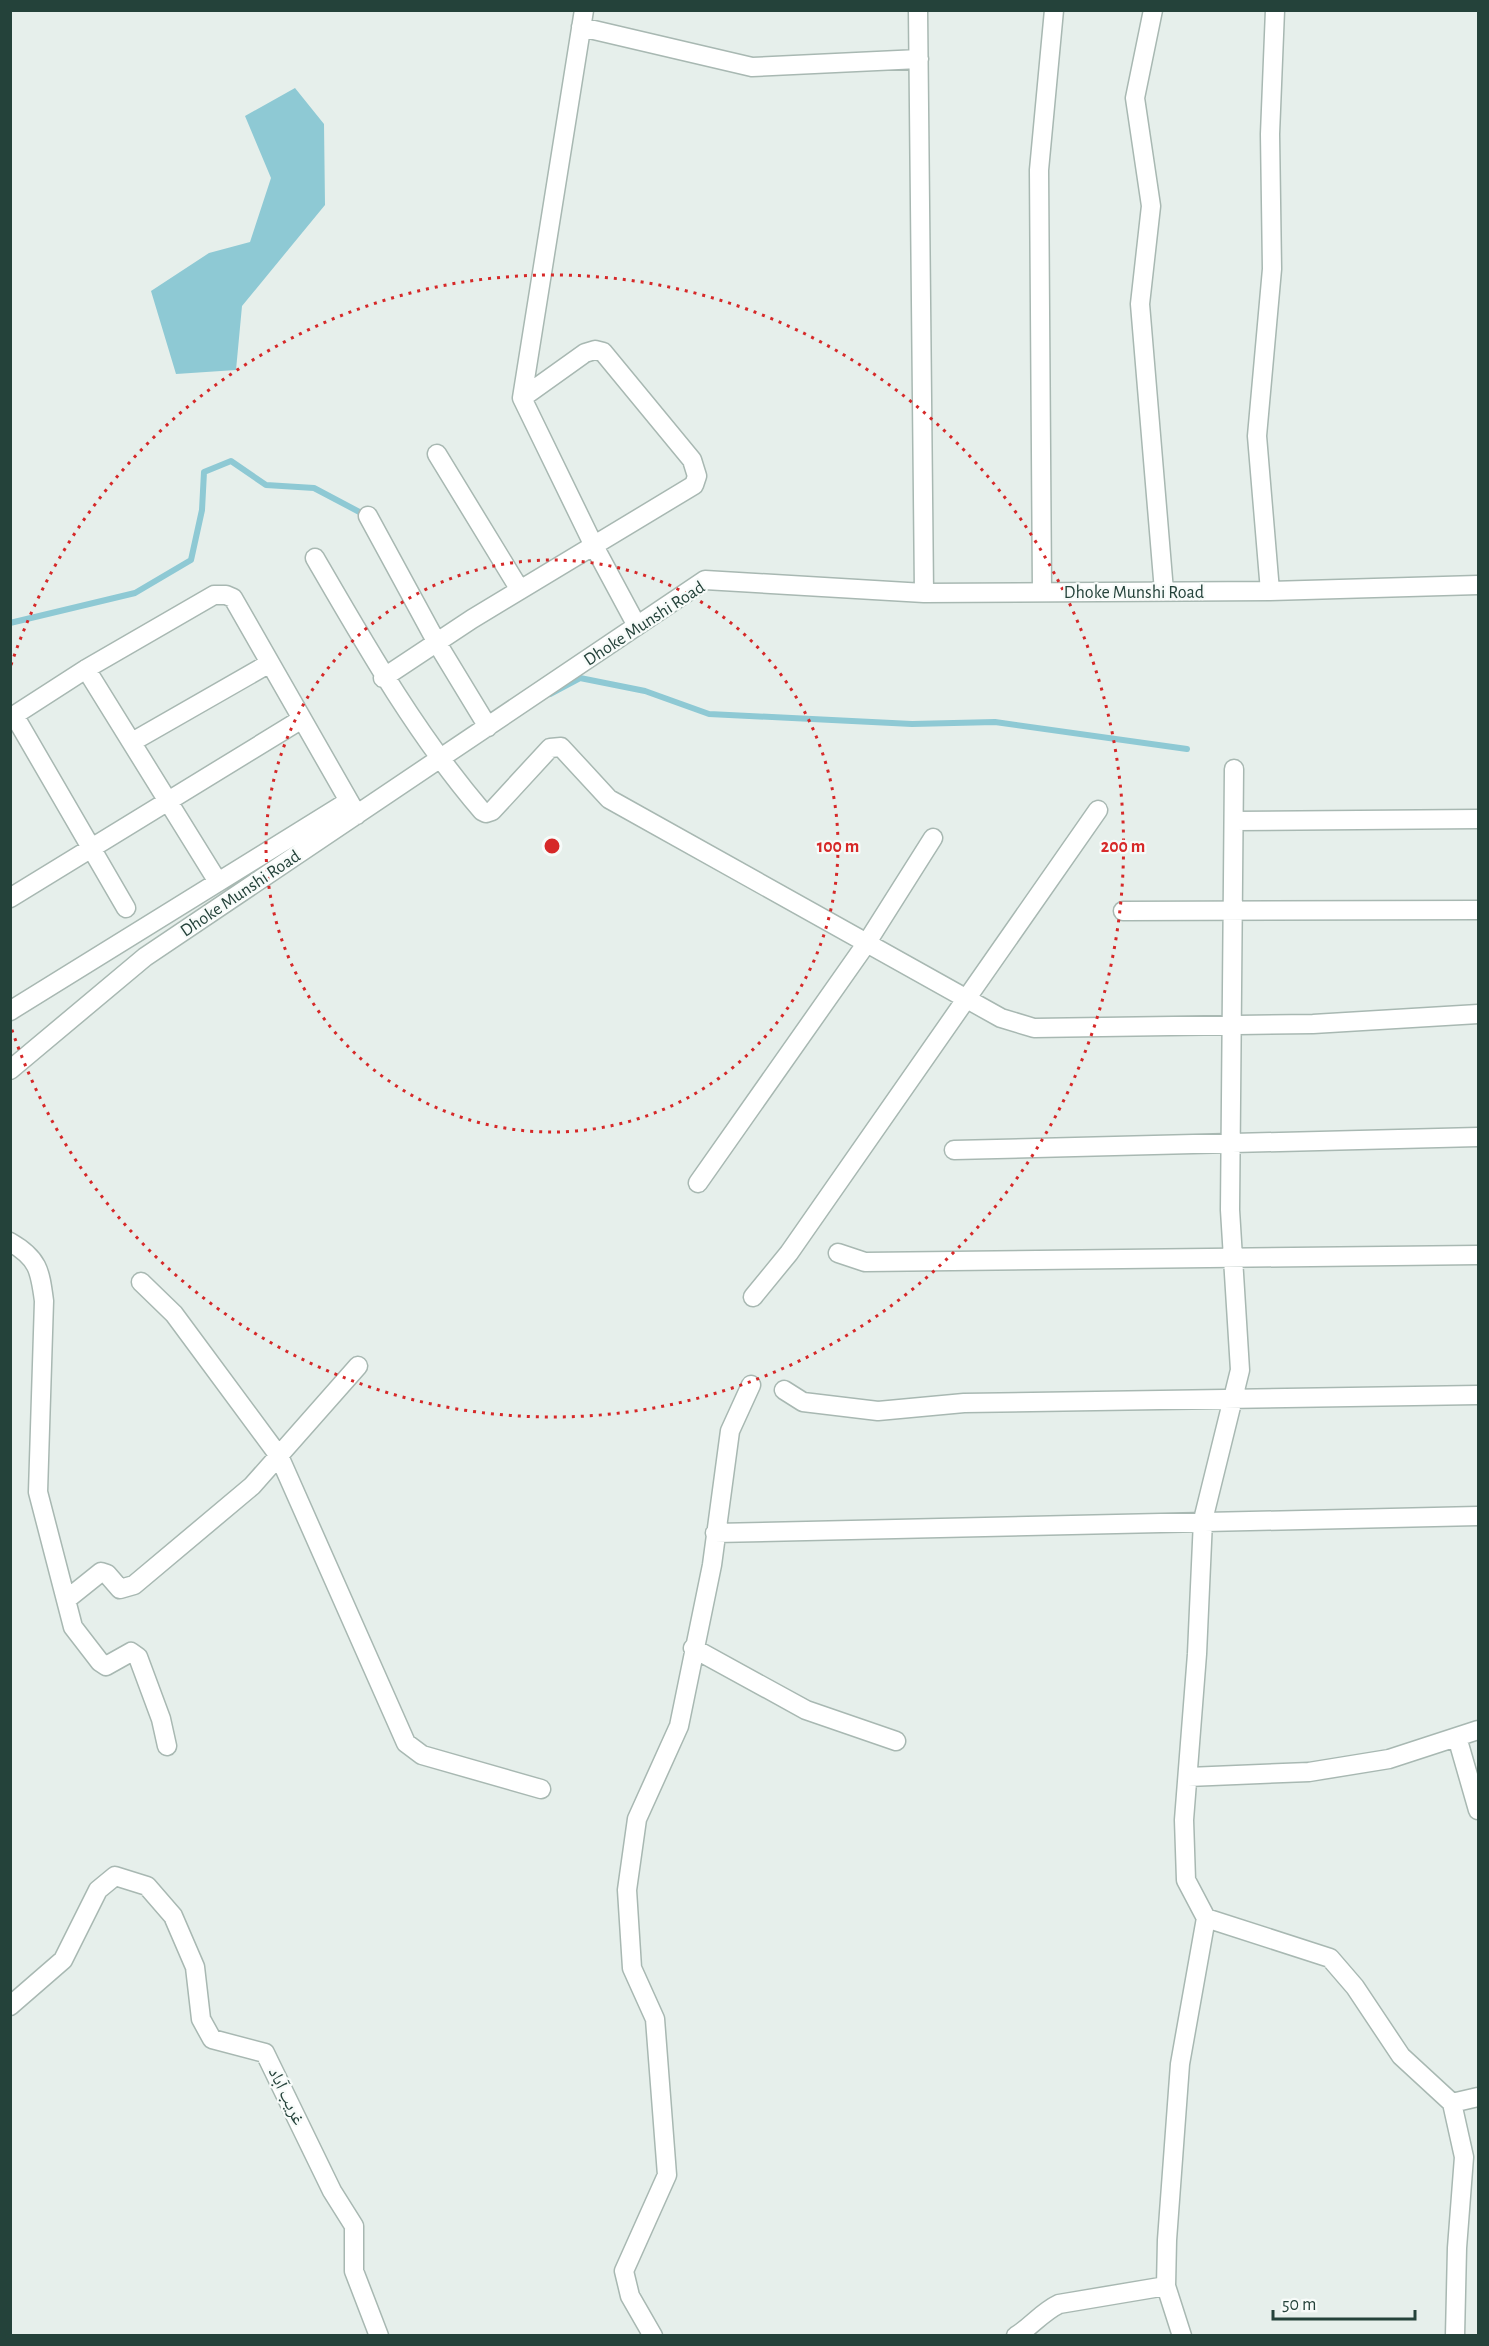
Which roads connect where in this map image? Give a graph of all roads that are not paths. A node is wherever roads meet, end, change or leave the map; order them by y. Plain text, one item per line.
1 (918, 10) edge
2 (1054, 10) edge
3 (1153, 10) edge
4 (1275, 10) edge
5 (582, 19) edge
6 (919, 59) junction
7 (522, 398) junction
8 (437, 454) dead end
9 (368, 516) dead end
10 (594, 546) junction
11 (315, 558) dead end
12 (1479, 585) edge
13 (520, 590) junction
14 (1164, 591) junction
15 (1270, 591) junction
16 (1042, 592) junction
17 (924, 593) junction
18 (637, 626) junction
19 (437, 643) junction
20 (270, 663) junction
21 (86, 669) junction
22 (383, 678) junction
23 (12, 717) edge
24 (302, 719) junction
25 (488, 727) junction
26 (132, 742) junction
27 (440, 760) junction
28 (1234, 770) dead end
29 (169, 800) junction
30 (353, 808) junction
31 (1098, 810) dead end
32 (1479, 819) edge
33 (1234, 820) junction
34 (933, 838) dead end
35 (90, 849) junction
36 (218, 882) junction
37 (10, 898) edge
38 (126, 908) dead end
39 (1479, 910) edge
40 (1123, 911) dead end
41 (1233, 911) junction
42 (866, 944) junction
43 (965, 999) junction
44 (10, 1011) edge
45 (1479, 1014) edge
46 (1232, 1026) junction
47 (10, 1070) edge
48 (1479, 1137) edge
49 (1231, 1143) junction
50 (954, 1150) dead end
51 (698, 1183) dead end
52 (10, 1242) edge
53 (838, 1253) dead end
54 (1479, 1255) edge
55 (1233, 1260) junction
56 (141, 1282) dead end
57 (753, 1297) dead end
58 (358, 1366) dead end
59 (752, 1385) dead end
60 (784, 1389) dead end
61 (1479, 1395) edge
62 (1233, 1397) junction
63 (279, 1456) junction
64 (1479, 1516) edge
65 (1203, 1520) junction
66 (715, 1533) junction
67 (66, 1599) junction
68 (693, 1648) junction
69 (1479, 1730) edge
70 (1457, 1737) junction
71 (896, 1741) dead end
72 (167, 1746) dead end
73 (1188, 1778) junction
74 (541, 1789) dead end
75 (1479, 1810) edge
76 (1206, 1918) junction
77 (10, 2006) edge
78 (1479, 2097) edge
79 (1452, 2103) junction
80 (1166, 2286) junction
81 (380, 2336) edge
82 (653, 2336) edge
83 (1016, 2336) edge
84 (1182, 2336) edge
85 (1455, 2336) edge

1 - 6 street
2 - 16 street
3 - 14 street
4 - 15 street
5 - 6 street
5 - 7 street
6 - 17 street
7 - 10 street
7 - 10 street
8 - 13 street
9 - 19 street
10 - 13 street
10 - 18 street
11 - 22 street
12 - 15 street, Dhoke Munshi Road
13 - 19 street
14 - 15 street, Dhoke Munshi Road
14 - 16 street, Dhoke Munshi Road
16 - 17 street, Dhoke Munshi Road
17 - 18 street, Dhoke Munshi Road
18 - 25 street, Dhoke Munshi Road
19 - 22 street
19 - 25 street
20 - 21 street
20 - 24 street
20 - 26 street
21 - 23 street
21 - 26 street
22 - 27 street
23 - 35 street
24 - 29 street
24 - 30 street
25 - 27 street, Dhoke Munshi Road
26 - 29 street
27 - 30 street, Dhoke Munshi Road
27 - 42 street
28 - 33 street
29 - 35 street
29 - 36 street
30 - 36 street
30 - 47 street, Dhoke Munshi Road
31 - 43 street
32 - 33 street
33 - 41 street
34 - 42 street
35 - 37 street
35 - 38 street
36 - 44 street
39 - 41 street
40 - 41 street
41 - 46 street
42 - 43 street
42 - 51 street
43 - 46 street
43 - 57 street
45 - 46 street
46 - 49 street
48 - 49 street
49 - 50 street
49 - 55 street
52 - 67 street
53 - 55 street
54 - 55 street
55 - 62 street
56 - 63 street
58 - 63 street
59 - 66 street
60 - 62 street
61 - 62 street
62 - 65 street
63 - 67 street
63 - 74 street
64 - 65 street
65 - 66 street
65 - 73 street
66 - 68 street
67 - 72 street
68 - 71 street
68 - 82 street
69 - 70 street
70 - 73 street
70 - 75 street
73 - 76 street
76 - 79 street
76 - 80 street
77 - 81 street, غریب آباد
78 - 79 street
79 - 85 street
80 - 83 street
80 - 84 street

